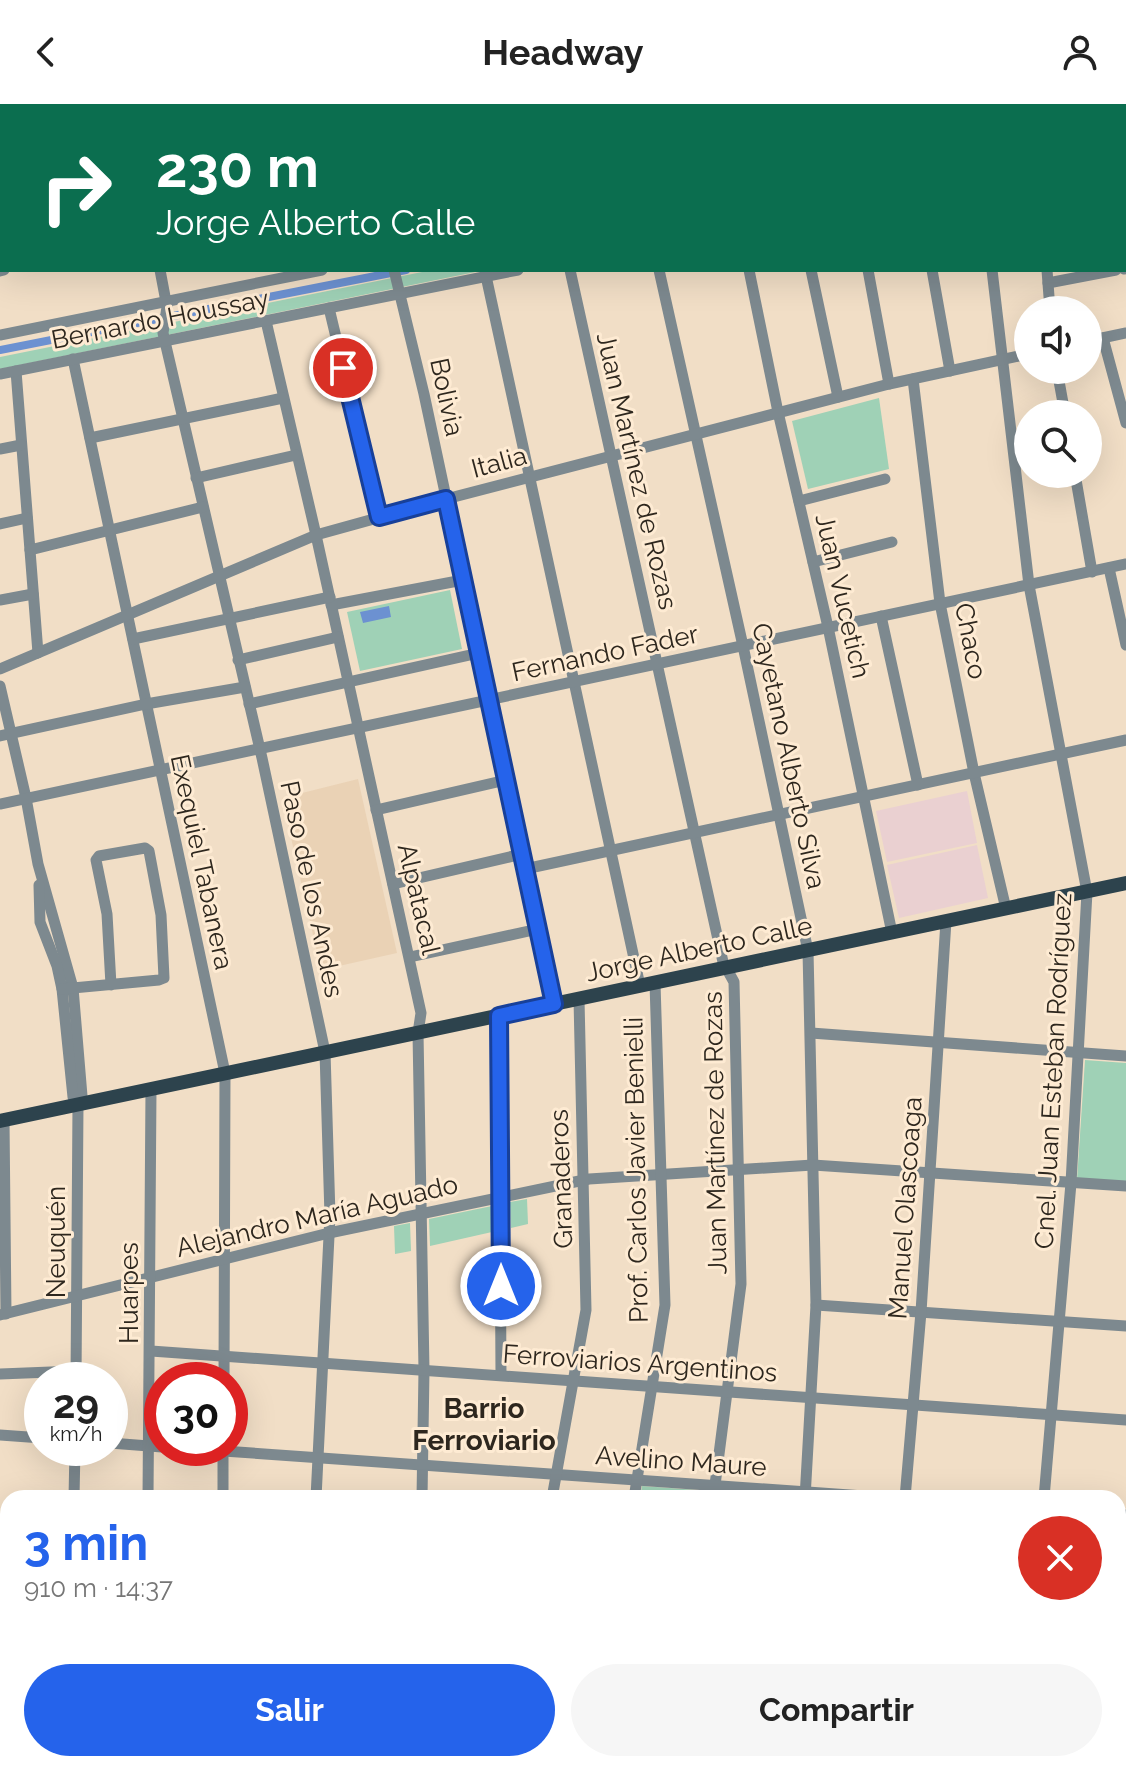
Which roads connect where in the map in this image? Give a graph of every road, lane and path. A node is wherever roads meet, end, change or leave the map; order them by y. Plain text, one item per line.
1 (160, 272) edge
2 (312, 272) edge
3 (507, 272) edge
4 (570, 272) edge
5 (659, 272) edge
6 (749, 272) edge
7 (811, 272) edge
8 (868, 272) edge
9 (932, 272) edge
10 (992, 272) edge
11 (1047, 272) edge
12 (1106, 272) edge
13 (395, 274) edge
14 (486, 276) junction
15 (1048, 283) junction
16 (401, 294) junction
17 (1049, 296) edge
18 (166, 304) junction
19 (329, 308) junction
20 (266, 321) junction
21 (1126, 333) edge
22 (0, 335) edge
23 (1103, 338) joint
24 (165, 341) junction
25 (1014, 357) edge
26 (73, 359) junction
27 (1001, 360) junction
28 (16, 371) junction
29 (950, 371) junction
30 (0, 374) edge
31 (913, 379) junction
32 (889, 384) junction
33 (838, 397) junction
34 (283, 398) junction
35 (778, 412) junction
36 (183, 418) junction
37 (1126, 423) edge
38 (694, 434) junction
39 (90, 438) junction
40 (21, 445) junction
41 (0, 449) edge
42 (296, 455) junction
43 (611, 455) junction
44 (531, 477) junction
45 (196, 478) junction
46 (885, 479) dead end
47 (1077, 488) edge
48 (446, 499) junction
49 (799, 501) junction
50 (203, 507) junction
51 (379, 517) junction
52 (27, 518) junction
53 (0, 524) edge
54 (109, 531) junction
55 (316, 535) junction
56 (892, 542) dead end
57 (30, 550) junction
58 (813, 562) junction
59 (1126, 564) edge
60 (1109, 568) junction
61 (1092, 572) junction
62 (219, 577) junction
63 (463, 580) junction
64 (1029, 585) junction
65 (33, 594) junction
66 (0, 600) edge
67 (330, 601) junction
68 (940, 603) junction
69 (127, 615) junction
70 (881, 616) junction
71 (228, 619) junction
72 (828, 627) junction
73 (338, 637) junction
74 (133, 639) junction
75 (1126, 645) edge
76 (743, 646) junction
77 (38, 653) junction
78 (479, 653) junction
79 (238, 660) junction
80 (657, 664) junction
81 (0, 669) edge
82 (348, 682) junction
83 (576, 682) junction
84 (0, 686) edge
85 (245, 687) junction
86 (489, 701) junction
87 (146, 704) junction
88 (249, 704) junction
89 (358, 728) junction
90 (5, 734) edge
91 (1126, 740) edge
92 (259, 748) junction
93 (1061, 755) junction
94 (160, 770) junction
95 (974, 773) junction
96 (506, 780) junction
97 (918, 785) junction
98 (864, 797) junction
99 (26, 798) junction
100 (0, 804) edge
101 (376, 810) junction
102 (779, 815) junction
103 (695, 832) junction
104 (612, 851) junction
105 (522, 854) junction
106 (525, 869) junction
107 (1126, 883) edge
108 (393, 884) junction
109 (1087, 892) junction
110 (1006, 909) junction
111 (946, 921) junction
112 (538, 929) junction
113 (892, 933) junction
114 (808, 951) junction
115 (410, 957) junction
116 (726, 968) junction
117 (647, 984) junction
118 (111, 985) junction
119 (68, 989) junction
120 (579, 999) junction
121 (554, 1004) junction
122 (499, 1016) junction
123 (418, 1033) junction
124 (811, 1033) junction
125 (938, 1042) junction
126 (325, 1052) junction
127 (1079, 1052) junction
128 (1126, 1056) edge
129 (225, 1073) junction
130 (151, 1089) junction
131 (78, 1104) junction
132 (2, 1120) edge
133 (813, 1165) junction
134 (737, 1169) junction
135 (930, 1172) junction
136 (660, 1173) junction
137 (582, 1181) junction
138 (1071, 1183) junction
139 (1126, 1186) edge
140 (501, 1197) junction
141 (420, 1214) junction
142 (329, 1233) junction
143 (226, 1259) junction
144 (152, 1277) junction
145 (78, 1296) junction
146 (816, 1305) junction
147 (921, 1312) junction
148 (3, 1315) edge
149 (1059, 1321) junction
150 (1126, 1326) edge
151 (151, 1351) junction
152 (224, 1356) junction
153 (76, 1362) edge
154 (152, 1362) edge
155 (224, 1362) edge
156 (323, 1363) junction
157 (424, 1370) junction
158 (0, 1374) edge
159 (24, 1374) edge
160 (501, 1375) junction
161 (573, 1380) junction
162 (654, 1386) junction
163 (729, 1391) junction
164 (811, 1397) junction
165 (913, 1405) junction
166 (1051, 1414) junction
167 (1126, 1420) edge
168 (0, 1435) edge
169 (24, 1437) edge
170 (248, 1452) edge
171 (318, 1458) junction
172 (422, 1465) junction
173 (75, 1466) edge
174 (153, 1466) edge
175 (223, 1466) edge
176 (557, 1475) junction
177 (638, 1480) junction
178 (715, 1485) junction
179 (74, 1490) edge
180 (149, 1490) edge
181 (223, 1490) edge
182 (316, 1490) edge
183 (422, 1490) edge
184 (554, 1490) edge
185 (636, 1490) edge
186 (760, 1490) edge
187 (805, 1490) edge
188 (906, 1490) edge
189 (1045, 1490) edge

1 - 18 street
2 - 18 street
3 - 14 street, Bernardo Houssay
4 - 43 street, Juan Martínez de Rozas
5 - 38 street, Cayetano Alberto Silva
6 - 35 street, Juan Vucetich
7 - 33 street
8 - 32 street
9 - 29 street
10 - 27 street, Cnel. Juan Esteban Rodríguez
11 - 15 street
12 - 15 street
13 - 16 street, Bolivia
14 - 16 street, Bernardo Houssay
14 - 44 street, Prof. Carlos Javier Benielli
15 - 17 street
16 - 19 street, Bernardo Houssay
16 - 48 street, Bolivia
18 - 22 street
18 - 24 street, Paso de los Andes
19 - 20 street, Bernardo Houssay
19 - 51 street
20 - 24 street, Bernardo Houssay
20 - 34 street, Alpatacal
21 - 23 street
23 - 37 street
24 - 26 street, Bernardo Houssay
24 - 36 street, Paso de los Andes
25 - 27 street, Italia
26 - 28 street, Bernardo Houssay
26 - 39 street, Exequiel Tabanera
27 - 29 street, Italia
27 - 64 street, Cnel. Juan Esteban Rodríguez
28 - 30 street, Bernardo Houssay
28 - 40 street
29 - 31 street, Italia
31 - 32 street, Italia
31 - 68 street, Chaco
32 - 33 street, Italia
33 - 35 street, Italia
34 - 36 street
34 - 42 street, Alpatacal
35 - 38 street, Italia
35 - 49 street, Juan Vucetich
36 - 39 street
36 - 45 street, Paso de los Andes
38 - 43 street, Italia
38 - 76 street, Cayetano Alberto Silva
39 - 54 street, Exequiel Tabanera
40 - 41 street
40 - 52 street
42 - 45 street
42 - 55 street, Alpatacal
43 - 44 street, Italia
43 - 80 street, Juan Martínez de Rozas
44 - 48 street, Italia
44 - 83 street, Prof. Carlos Javier Benielli
45 - 50 street, Paso de los Andes
46 - 49 street
47 - 61 street
48 - 51 street, Italia
48 - 63 street, Bolivia
49 - 58 street, Juan Vucetich
50 - 54 street
50 - 62 street, Paso de los Andes
51 - 55 street, Italia
52 - 53 street
52 - 57 street
54 - 57 street
54 - 69 street, Exequiel Tabanera
55 - 62 street, Italia
55 - 67 street, Alpatacal
56 - 58 street
57 - 65 street
58 - 72 street, Juan Vucetich
59 - 60 street, Fernando Fader
60 - 61 street, Fernando Fader
60 - 75 street
61 - 64 street, Fernando Fader
62 - 69 street, Italia
62 - 71 street, Paso de los Andes
63 - 67 street
63 - 78 street, Bolivia
64 - 68 street, Fernando Fader
64 - 93 street, Cnel. Juan Esteban Rodríguez
65 - 66 street
65 - 77 street
67 - 71 street
67 - 73 street, Alpatacal
68 - 70 street, Fernando Fader
68 - 95 street, Chaco
69 - 74 street, Exequiel Tabanera
69 - 77 street, Italia
70 - 72 street, Fernando Fader
70 - 97 street
71 - 74 street
71 - 79 street, Paso de los Andes
72 - 76 street, Fernando Fader
72 - 98 street, Juan Vucetich
73 - 79 street
73 - 82 street, Alpatacal
74 - 87 street, Exequiel Tabanera
76 - 80 street, Fernando Fader
76 - 102 street, Cayetano Alberto Silva
77 - 81 street, Italia
78 - 82 street
78 - 86 street, Bolivia
79 - 85 street, Paso de los Andes
80 - 83 street, Fernando Fader
80 - 103 street, Juan Martínez de Rozas
82 - 88 street
82 - 89 street, Alpatacal
83 - 86 street, Fernando Fader
83 - 104 street, Prof. Carlos Javier Benielli
84 - 90 street, Neuquén
85 - 87 street
85 - 88 street, Paso de los Andes
86 - 89 street, Fernando Fader
86 - 96 street, Bolivia
87 - 90 street
87 - 94 street, Exequiel Tabanera
88 - 92 street, Paso de los Andes
89 - 92 street, Fernando Fader
89 - 101 street, Alpatacal
90 - 99 street, Neuquén
91 - 93 street
92 - 94 street, Fernando Fader
92 - 126 street, Paso de los Andes
93 - 95 street
93 - 109 street, Cnel. Juan Esteban Rodríguez
94 - 99 street, Fernando Fader
94 - 129 street, Exequiel Tabanera
95 - 97 street
95 - 110 street, Chaco
96 - 101 street
96 - 105 street, Bolivia
97 - 98 street
98 - 102 street
98 - 113 street, Juan Vucetich
99 - 100 street, Fernando Fader
99 - 119 street, Neuquén
101 - 108 street, Alpatacal
102 - 103 street
102 - 114 street, Cayetano Alberto Silva
103 - 104 street
103 - 116 street, Juan Martínez de Rozas
104 - 106 street
104 - 117 street, Prof. Carlos Javier Benielli
105 - 106 street, Bolivia
105 - 108 street
106 - 112 street, Bolivia
107 - 109 main road, Jorge Alberto Calle
108 - 115 street, Alpatacal
109 - 110 main road, Jorge Alberto Calle
109 - 127 street, Cnel. Juan Esteban Rodríguez
110 - 111 main road, Jorge Alberto Calle
111 - 113 main road, Jorge Alberto Calle
111 - 125 street, Manuel Olascoaga
112 - 115 street
112 - 121 street, Bolivia
113 - 114 main road, Jorge Alberto Calle
114 - 116 main road, Jorge Alberto Calle
114 - 124 street, Cayetano Alberto Silva
115 - 123 street, Alpatacal
116 - 117 main road, Jorge Alberto Calle
116 - 134 street, Juan Martínez de Rozas
117 - 120 main road, Jorge Alberto Calle
117 - 136 street, Prof. Carlos Javier Benielli
118 - 118 street
118 - 119 street
119 - 131 street, Neuquén
120 - 121 main road, Jorge Alberto Calle
120 - 137 street, Granaderos
121 - 122 main road, Jorge Alberto Calle
122 - 123 main road, Jorge Alberto Calle
122 - 140 street
123 - 126 main road, Jorge Alberto Calle
123 - 141 street, Alpatacal
124 - 125 street
124 - 133 street, Cayetano Alberto Silva
125 - 127 street
125 - 135 street, Manuel Olascoaga
126 - 129 main road, Jorge Alberto Calle
126 - 142 street, Paso de los Andes
127 - 128 street
127 - 138 street, Cnel. Juan Esteban Rodríguez
129 - 130 main road, Jorge Alberto Calle
129 - 143 street, Exequiel Tabanera
130 - 131 main road, Jorge Alberto Calle
130 - 144 street, Huarpes
131 - 132 main road, Jorge Alberto Calle
131 - 145 street, Neuquén
132 - 148 street
133 - 134 street, Alejandro María Aguado
133 - 135 street, Alejandro María Aguado
133 - 146 street, Cayetano Alberto Silva
134 - 136 street, Alejandro María Aguado
134 - 163 street, Juan Martínez de Rozas
135 - 138 street, Alejandro María Aguado
135 - 147 street, Manuel Olascoaga
136 - 137 street, Alejandro María Aguado
136 - 162 street, Prof. Carlos Javier Benielli
137 - 140 street, Alejandro María Aguado
137 - 161 street, Granaderos
138 - 139 street, Alejandro María Aguado
138 - 149 street, Cnel. Juan Esteban Rodríguez
140 - 141 street, Alejandro María Aguado
140 - 160 street
141 - 142 street, Alejandro María Aguado
141 - 157 street, Alpatacal
142 - 143 street, Alejandro María Aguado
142 - 156 street, Paso de los Andes
143 - 144 street, Alejandro María Aguado
143 - 152 street, Exequiel Tabanera
144 - 145 street, Alejandro María Aguado
144 - 151 street, Huarpes
145 - 148 street, Alejandro María Aguado
145 - 153 street, Neuquén
146 - 147 street
146 - 164 street, Cayetano Alberto Silva
147 - 149 street
147 - 165 street, Manuel Olascoaga
149 - 150 street
149 - 166 street, Cnel. Juan Esteban Rodríguez
151 - 152 street, Ferroviarios Argentinos
151 - 154 street, Huarpes
152 - 155 street, Exequiel Tabanera
152 - 156 street, Ferroviarios Argentinos
156 - 157 street, Ferroviarios Argentinos
156 - 171 street, Paso de los Andes
157 - 160 street, Ferroviarios Argentinos
157 - 172 street, Alpatacal
158 - 159 street
160 - 161 street, Ferroviarios Argentinos
161 - 162 street, Ferroviarios Argentinos
161 - 176 street, Granaderos
162 - 163 street, Ferroviarios Argentinos
162 - 177 street, Prof. Carlos Javier Benielli
163 - 164 street, Ferroviarios Argentinos
163 - 178 street, Juan Martínez de Rozas
164 - 165 street, Ferroviarios Argentinos
164 - 187 street, Cayetano Alberto Silva
165 - 166 street, Ferroviarios Argentinos
165 - 188 street, Manuel Olascoaga
166 - 167 street, Ferroviarios Argentinos
166 - 189 street, Cnel. Juan Esteban Rodríguez
168 - 169 street
170 - 171 street, Avelino Maure
171 - 172 street, Avelino Maure
171 - 182 street, Paso de los Andes
172 - 176 street, Avelino Maure
172 - 183 street, Alpatacal
173 - 179 street
174 - 180 street, Huarpes
175 - 181 street
176 - 177 street, Avelino Maure
176 - 184 street, Granaderos
177 - 178 street, Avelino Maure
177 - 185 street, Prof. Carlos Javier Benielli
178 - 186 street, Avelino Maure

